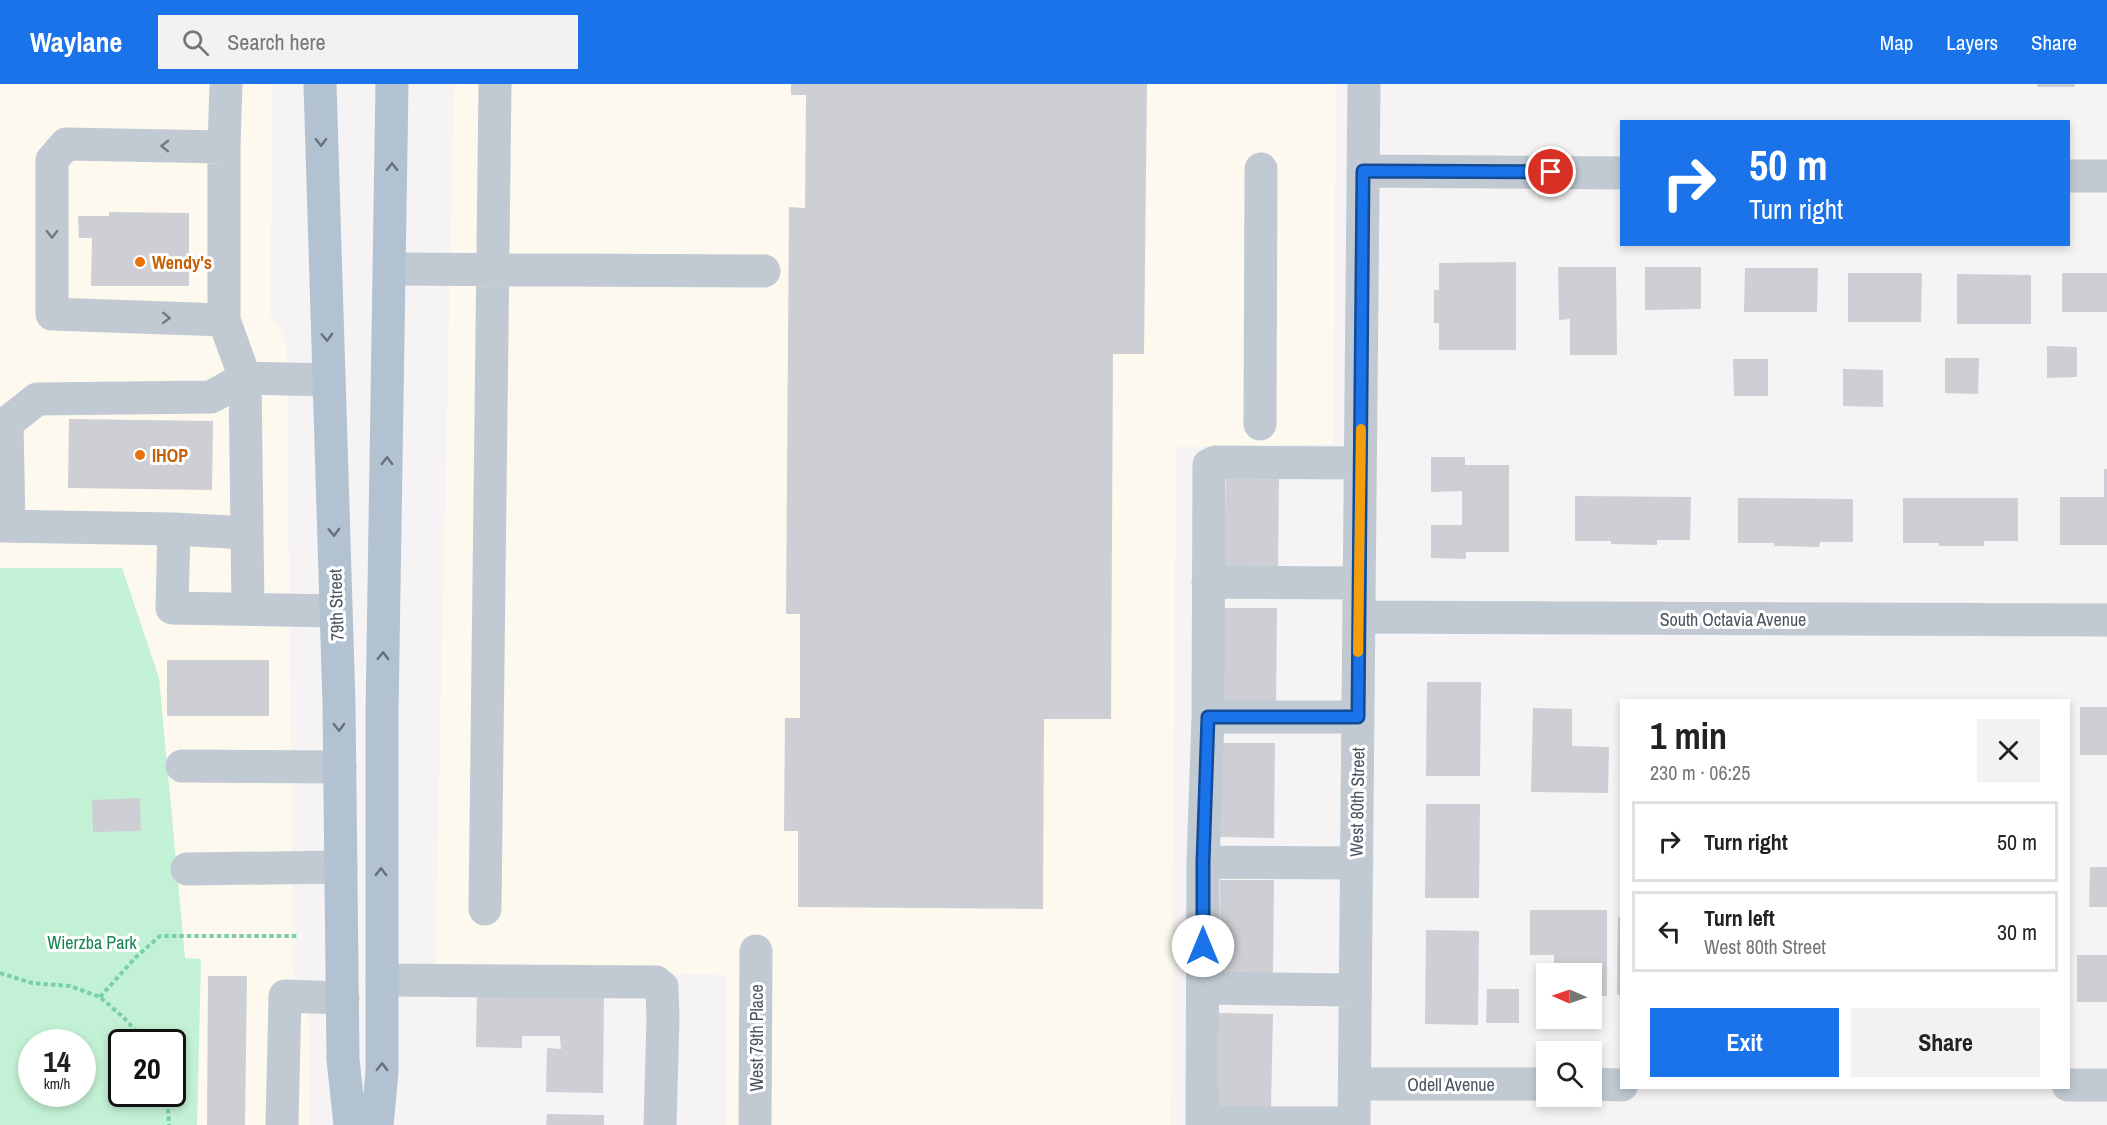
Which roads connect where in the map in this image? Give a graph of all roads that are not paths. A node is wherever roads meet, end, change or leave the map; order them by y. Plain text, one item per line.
1 (226, 84) edge
2 (320, 84) edge
3 (392, 84) edge
4 (495, 84) edge
5 (1364, 84) edge
6 (224, 147) junction
7 (1261, 169) dead end
8 (1363, 171) junction
9 (1620, 173) edge
10 (2070, 176) edge
11 (2107, 176) edge
12 (390, 269) junction
13 (492, 270) junction
14 (764, 272) dead end
15 (224, 320) junction
16 (245, 378) junction
17 (329, 380) junction
18 (3, 423) edge
19 (1260, 424) dead end
20 (1360, 463) junction
21 (5, 526) edge
22 (174, 530) junction
23 (247, 533) junction
24 (1209, 582) junction
25 (1359, 583) junction
26 (248, 609) junction
27 (336, 611) junction
28 (1359, 617) junction
29 (2107, 620) edge
30 (1208, 717) junction
31 (1358, 717) junction
32 (182, 766) dead end
33 (340, 767) junction
34 (1203, 862) junction
35 (1357, 862) junction
36 (341, 867) junction
37 (187, 869) dead end
38 (485, 909) dead end
39 (756, 951) dead end
40 (381, 980) junction
41 (1203, 988) junction
42 (1355, 990) junction
43 (343, 998) junction
44 (1355, 1084) junction
45 (1536, 1084) edge
46 (1602, 1084) edge
47 (1620, 1084) edge
48 (2070, 1085) edge
49 (2107, 1085) edge
50 (1202, 1124) edge
51 (1354, 1124) edge
52 (282, 1125) edge
53 (350, 1125) edge
54 (377, 1125) edge
55 (660, 1125) edge
56 (755, 1125) edge

1 - 6 street
2 -> 17 main road, 79th Street
12 -> 3 main road
4 - 13 street
5 - 8 street, West 80th Street
6 - 15 street
6 -> 15 street
7 - 19 street
8 - 9 street
8 - 20 street, West 80th Street
10 - 11 street
12 - 13 street
40 -> 12 main road
13 - 14 street
13 - 38 street
15 - 16 street
16 - 17 street
16 - 18 street
16 - 23 street
17 -> 27 main road, 79th Street
18 - 21 street
20 - 24 street
20 - 25 street, West 80th Street
21 - 22 street
22 - 23 street
22 - 26 street
23 - 26 street
24 - 25 street
24 - 30 street
25 - 28 street, West 80th Street
26 - 27 street
27 -> 33 main road, 79th Street
28 - 29 street, South Octavia Avenue
28 - 31 street, West 80th Street
30 - 31 street
30 - 34 street
31 - 35 street, West 80th Street
32 - 33 street
33 - 36 main road, 79th Street
34 - 35 street
34 - 41 street
35 - 42 street, West 80th Street
36 - 37 street
36 - 43 main road, 79th Street
39 - 56 street, West 79th Place
54 -> 40 main road
40 - 55 street
41 - 42 street
41 - 50 street
42 - 44 street, West 80th Street
43 - 52 street
43 - 53 main road, 79th Street
44 - 45 street, Odell Avenue
44 - 51 street, West 80th Street
46 - 47 street
48 - 49 street
50 - 51 street

